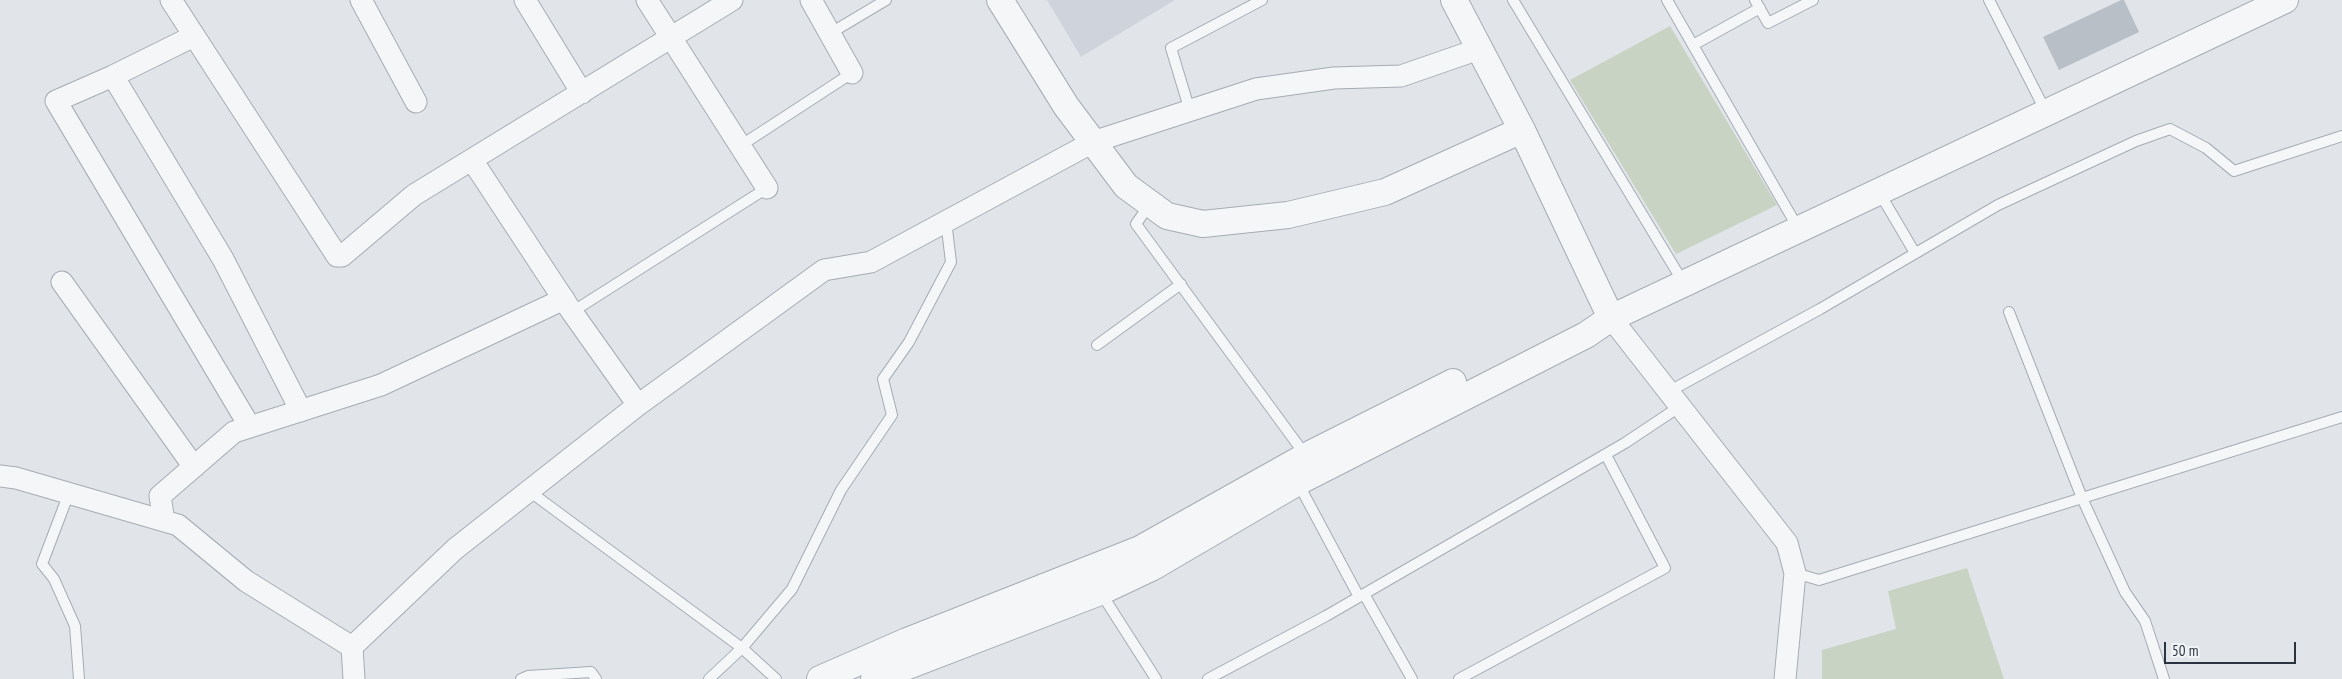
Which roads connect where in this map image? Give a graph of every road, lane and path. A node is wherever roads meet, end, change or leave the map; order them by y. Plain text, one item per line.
1 (171, 0) edge
2 (361, 0) edge
3 (525, 0) edge
4 (647, 0) edge
5 (732, 0) edge
6 (811, 0) edge
7 (886, 0) edge
8 (1000, 0) edge
9 (1262, 0) edge
10 (1454, 0) edge
11 (1514, 0) edge
12 (1667, 0) edge
13 (1813, 0) edge
14 (1989, 0) edge
15 (2285, 0) edge
16 (1757, 4) edge
17 (829, 34) junction
18 (194, 36) junction
19 (671, 37) junction
20 (1693, 45) junction
21 (1479, 49) junction
22 (852, 73) joint
23 (113, 76) junction
24 (582, 93) junction
25 (416, 102) dead end
26 (1190, 111) junction
27 (2046, 112) junction
28 (1522, 130) junction
29 (2342, 136) edge
30 (1092, 142) junction
31 (740, 146) junction
32 (472, 160) junction
33 (767, 188) joint
34 (1878, 191) junction
35 (1150, 204) junction
36 (946, 221) junction
37 (1798, 228) junction
38 (1915, 254) junction
39 (62, 282) dead end
40 (1683, 282) junction
41 (1181, 284) junction
42 (568, 306) junction
43 (2009, 312) dead end
44 (1612, 318) junction
45 (1097, 345) dead end
46 (1673, 399) junction
47 (638, 405) junction
48 (301, 411) junction
49 (2342, 417) edge
50 (250, 427) junction
51 (1606, 455) junction
52 (1306, 456) junction
53 (194, 467) junction
54 (0, 476) edge
55 (1298, 482) junction
56 (529, 491) junction
57 (69, 493) junction
58 (2082, 498) junction
59 (164, 520) junction
60 (1795, 574) junction
61 (1100, 592) junction
62 (1361, 596) junction
63 (352, 647) junction
64 (742, 648) junction
65 (910, 672) edge
66 (79, 679) edge
67 (354, 679) edge
68 (521, 679) edge
69 (596, 679) edge
70 (709, 679) edge
71 (776, 679) edge
72 (820, 679) edge
73 (874, 679) edge
74 (1156, 679) edge
75 (1208, 679) edge
76 (1412, 679) edge
77 (1459, 679) edge
78 (1784, 679) edge
79 (2164, 679) edge

1 - 18 street
2 - 25 street
3 - 24 street
4 - 19 street
5 - 19 street
6 - 17 street
7 - 17 lane
8 - 30 street
9 - 26 lane
10 - 21 street
11 - 40 lane
12 - 20 lane
13 - 16 lane
14 - 27 lane
15 - 27 street
16 - 20 lane
17 - 22 street
18 - 23 street
18 - 32 street
19 - 24 street
19 - 31 street
20 - 37 lane
21 - 26 street
21 - 28 street
22 - 31 lane
23 - 48 street
23 - 50 street
24 - 32 street
26 - 30 street
27 - 34 street
28 - 35 street
28 - 44 street
29 - 38 lane
30 - 35 street
30 - 36 street
31 - 33 street
32 - 42 street
33 - 42 lane
34 - 37 street
34 - 38 lane
35 - 41 lane
36 - 47 street
36 - 64 lane
37 - 40 street
38 - 46 lane
39 - 53 street
40 - 44 street
41 - 45 lane
41 - 52 lane
42 - 47 street
42 - 48 street
43 - 58 lane
44 - 46 street
44 - 52 street
44 - 55 street
46 - 51 lane
46 - 60 street
47 - 56 street
48 - 50 street
49 - 58 lane
50 - 53 street
51 - 62 lane
51 - 77 lane
52 - 72 street
53 - 59 street
54 - 57 street
55 - 61 street
55 - 62 lane
56 - 63 street
56 - 64 lane
57 - 59 street
57 - 66 lane
58 - 60 lane
58 - 79 lane
59 - 63 street
60 - 78 street
61 - 65 street
61 - 74 lane
62 - 75 lane
62 - 76 lane
63 - 67 street
64 - 70 lane
64 - 71 lane
65 - 73 street
68 - 69 lane

